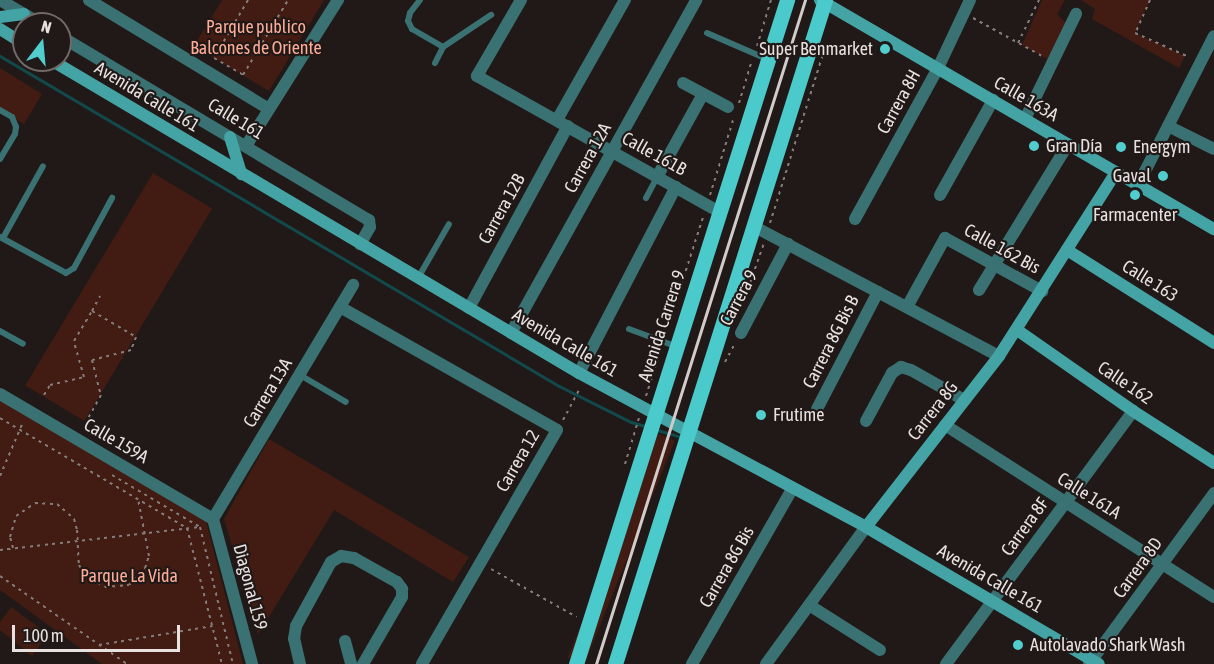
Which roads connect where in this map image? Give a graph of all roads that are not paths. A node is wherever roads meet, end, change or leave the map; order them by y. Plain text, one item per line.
1 (0, 0) edge
2 (89, 0) edge
3 (338, 0) edge
4 (420, 0) edge
5 (521, 0) edge
6 (625, 0) edge
7 (696, 0) edge
8 (787, 0) edge
9 (970, 0) edge
10 (823, 1) edge
11 (21, 12) edge
12 (1076, 14) dead end
13 (491, 15) dead end
14 (707, 33) dead end
15 (1214, 36) edge
16 (72, 43) edge
17 (443, 47) junction
18 (768, 59) junction
19 (435, 63) dead end
20 (938, 68) junction
21 (71, 72) edge
22 (683, 83) dead end
23 (703, 94) junction
24 (993, 100) junction
25 (728, 107) dead end
26 (269, 109) junction
27 (0, 110) edge
28 (1025, 119) junction
29 (562, 123) junction
30 (1168, 126) junction
31 (230, 137) junction
32 (1068, 144) junction
33 (246, 146) junction
34 (1214, 149) edge
35 (612, 151) junction
36 (0, 159) edge
37 (43, 166) dead end
38 (1116, 172) junction
39 (241, 174) junction
40 (657, 177) junction
41 (1138, 185) junction
42 (676, 187) junction
43 (940, 195) dead end
44 (112, 198) dead end
45 (646, 198) dead end
46 (713, 208) junction
47 (855, 219) dead end
48 (449, 224) dead end
49 (755, 226) junction
50 (1214, 230) edge
51 (2, 237) edge
52 (360, 244) junction
53 (789, 244) junction
54 (1067, 250) junction
55 (995, 265) junction
56 (418, 278) junction
57 (353, 285) dead end
58 (979, 290) dead end
59 (1042, 291) junction
60 (878, 292) junction
61 (340, 307) junction
62 (907, 307) junction
63 (469, 308) junction
64 (628, 329) dead end
65 (1017, 330) junction
66 (0, 331) edge
67 (511, 333) junction
68 (741, 333) road end
69 (1214, 343) edge
70 (23, 344) dead end
71 (669, 344) junction
72 (999, 356) junction
73 (583, 374) junction
74 (300, 375) junction
75 (0, 394) edge
76 (964, 400) junction
77 (346, 402) dead end
78 (817, 409) dead end
79 (1133, 411) junction
80 (654, 413) junction
81 (866, 421) dead end
82 (945, 425) junction
83 (688, 431) junction
84 (1214, 463) edge
85 (793, 488) junction
86 (1214, 493) edge
87 (1065, 502) junction
88 (213, 519) junction
89 (866, 527) junction
90 (1164, 565) junction
91 (1214, 597) edge
92 (994, 601) junction
93 (809, 605) junction
94 (345, 641) dead end
95 (880, 650) dead end
96 (1093, 663) edge
97 (252, 664) edge
98 (300, 664) edge
99 (351, 664) edge
100 (363, 664) edge
101 (422, 664) edge
102 (576, 664) edge
103 (615, 664) edge
104 (692, 664) edge
105 (766, 664) edge
106 (946, 664) edge

1 - 11 street
2 - 26 street
3 - 26 street
4 - 17 lane
5 - 29 street, Calle 161B
6 - 29 street, Carrera 12B
7 - 35 street, Carrera 12A
8 - 18 main road, Avenida Carrera 9
9 - 20 street, Carrera 8H
10 - 20 main road, Calle 163A
10 - 49 main road
12 - 28 street
13 - 17 lane
14 - 18 lane
15 - 30 street
16 - 31 street, Calle 161
17 - 19 lane
18 - 46 main road, Avenida Carrera 9
20 - 24 main road, Calle 163A
20 - 47 street, Carrera 8H
21 - 39 main road, Avenida Calle 161
22 - 23 street
23 - 25 street
23 - 40 street
24 - 28 main road, Calle 163A
24 - 43 street
26 - 33 street
27 - 36 lane
28 - 32 main road, Calle 163A
29 - 35 street, Calle 161B
29 - 63 street, Carrera 12B
30 - 34 street
30 - 41 street
31 - 33 street, Calle 161
31 - 39 main road
32 - 38 main road, Calle 163A
32 - 55 street
33 - 52 street, Calle 161
35 - 40 street, Calle 161B
35 - 67 street, Carrera 12A
37 - 51 lane
38 - 41 main road, Calle 163A
38 - 54 main road, Carrera 8G
39 - 52 main road, Avenida Calle 161
40 - 42 street, Calle 161B
40 - 45 lane
41 - 50 main road, Calle 163A
42 - 46 street, Calle 161B
42 - 73 street
44 - 51 lane
46 - 71 main road, Avenida Carrera 9
48 - 56 lane
49 - 53 street
49 - 83 main road
52 - 56 main road, Avenida Calle 161
53 - 60 street
53 - 68 street, Carrera 9
54 - 59 main road, Carrera 8G
54 - 69 main road, Calle 163
55 - 58 street
55 - 59 street, Calle 162 Bis
55 - 62 street, Calle 162 Bis
56 - 63 main road, Avenida Calle 161
57 - 61 street, Carrera 13A
59 - 65 main road, Carrera 8G
60 - 62 street
60 - 78 street, Carrera 8G Bis B
61 - 74 street, Carrera 13A
61 - 101 street, Carrera 12
62 - 72 street
63 - 67 main road, Avenida Calle 161
64 - 71 lane
65 - 72 main road, Carrera 8G
65 - 79 main road, Calle 162
66 - 70 lane
67 - 73 main road, Avenida Calle 161
71 - 80 main road, Avenida Carrera 9
72 - 76 main road, Carrera 8G
73 - 80 main road, Avenida Calle 161
74 - 77 lane
74 - 88 street, Carrera 13A
75 - 88 street, Calle 159A
76 - 81 street
76 - 82 main road, Carrera 8G
79 - 84 main road, Calle 162
79 - 87 street, Carrera 8F
80 - 83 main road, Avenida Calle 161
80 - 102 main road, Avenida Carrera 9
82 - 87 street, Calle 161A
82 - 89 main road, Carrera 8G
83 - 85 main road, Avenida Calle 161
83 - 103 main road
85 - 89 main road, Avenida Calle 161
85 - 104 street, Carrera 8G Bis
86 - 90 street, Carrera 8D
87 - 90 street, Calle 161A
87 - 92 street, Carrera 8F
88 - 97 street, Diagonal 159
89 - 92 main road, Avenida Calle 161
89 - 93 street, Carrera 8G
90 - 91 street, Calle 161A
90 - 96 street, Carrera 8D
92 - 96 main road, Avenida Calle 161
92 - 106 street, Carrera 8F
93 - 95 street
93 - 105 street, Carrera 8G
94 - 99 street
98 - 100 street

